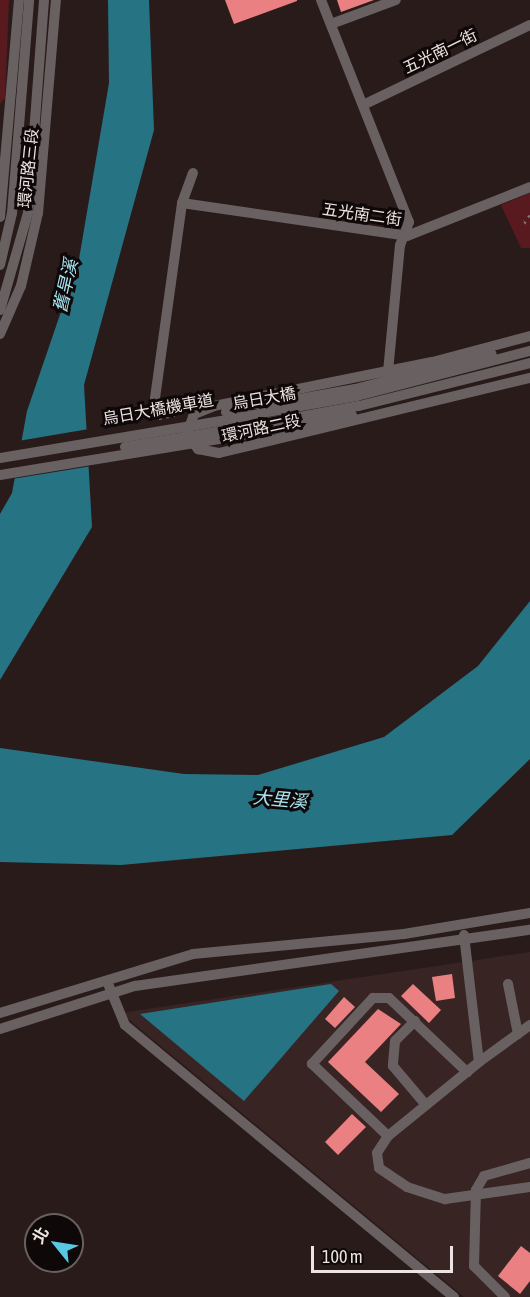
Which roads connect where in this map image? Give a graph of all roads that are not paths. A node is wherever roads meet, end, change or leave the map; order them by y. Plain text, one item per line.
1 (19, 0) edge
2 (29, 0) edge
3 (44, 0) edge
4 (56, 0) edge
5 (321, 0) edge
6 (396, 0) edge
7 (331, 24) junction
8 (530, 25) edge
9 (363, 105) junction
10 (5, 123) edge
11 (22, 125) junction
12 (42, 127) junction
13 (193, 172) dead end
14 (530, 187) edge
15 (182, 202) junction
16 (0, 217) edge
17 (407, 236) junction
18 (0, 265) edge
19 (0, 310) edge
20 (0, 334) edge
21 (530, 336) edge
22 (530, 344) edge
23 (530, 351) edge
24 (530, 363) edge
25 (530, 370) edge
26 (388, 371) junction
27 (530, 378) edge
28 (155, 398) dead end
29 (302, 412) junction
30 (0, 451) edge
31 (0, 458) edge
32 (0, 468) edge
33 (0, 475) edge
34 (530, 913) edge
35 (463, 925) junction
36 (530, 930) edge
37 (465, 942) junction
38 (107, 977) junction
39 (508, 984) dead end
40 (111, 992) junction
41 (0, 1012) edge
42 (415, 1021) junction
43 (530, 1025) edge
44 (0, 1029) edge
45 (518, 1034) junction
46 (479, 1062) junction
47 (467, 1072) junction
48 (426, 1105) junction
49 (388, 1136) junction
50 (530, 1163) edge
51 (530, 1187) edge
52 (477, 1197) junction
53 (454, 1297) edge
54 (505, 1297) edge

1 - 10 street, 環河路三段
2 - 11 street, 環河路三段
3 - 12 street, 環河路三段
4 - 12 street, 環河路三段
5 - 7 street
6 - 7 street
7 - 9 street
8 - 9 street, 五光南一街
9 - 17 street
10 - 11 street
10 - 16 street, 環河路三段
11 - 12 street
11 - 18 street, 環河路三段
12 - 19 street, 環河路三段
12 - 20 street, 環河路三段
13 - 15 street
14 - 17 street, 五光南二街
15 - 17 street, 五光南二街
15 - 28 street
17 - 26 street
21 - 26 street, 環河路二段
22 - 29 street, 烏日大橋機車道
23 - 29 street, 烏日大橋
24 - 29 street, 烏日大橋
25 - 29 street, 烏日大橋機車道
26 - 27 street, 環河路二段
29 - 30 street, 烏日大橋機車道
29 - 31 street, 烏日大橋, bridge
29 - 32 street, 烏日大橋, bridge
29 - 33 street, 烏日大橋機車道, bridge
34 - 35 street
35 - 37 street
35 - 38 street
36 - 37 street
37 - 40 street
37 - 46 street
38 - 40 street
38 - 41 street
39 - 45 street
40 - 44 street
40 - 53 street
42 - 47 street
42 - 48 street
42 - 49 street
43 - 45 street
45 - 46 street
46 - 47 street
47 - 48 street
48 - 49 street
49 - 52 street
50 - 52 street
51 - 52 street
52 - 54 street

